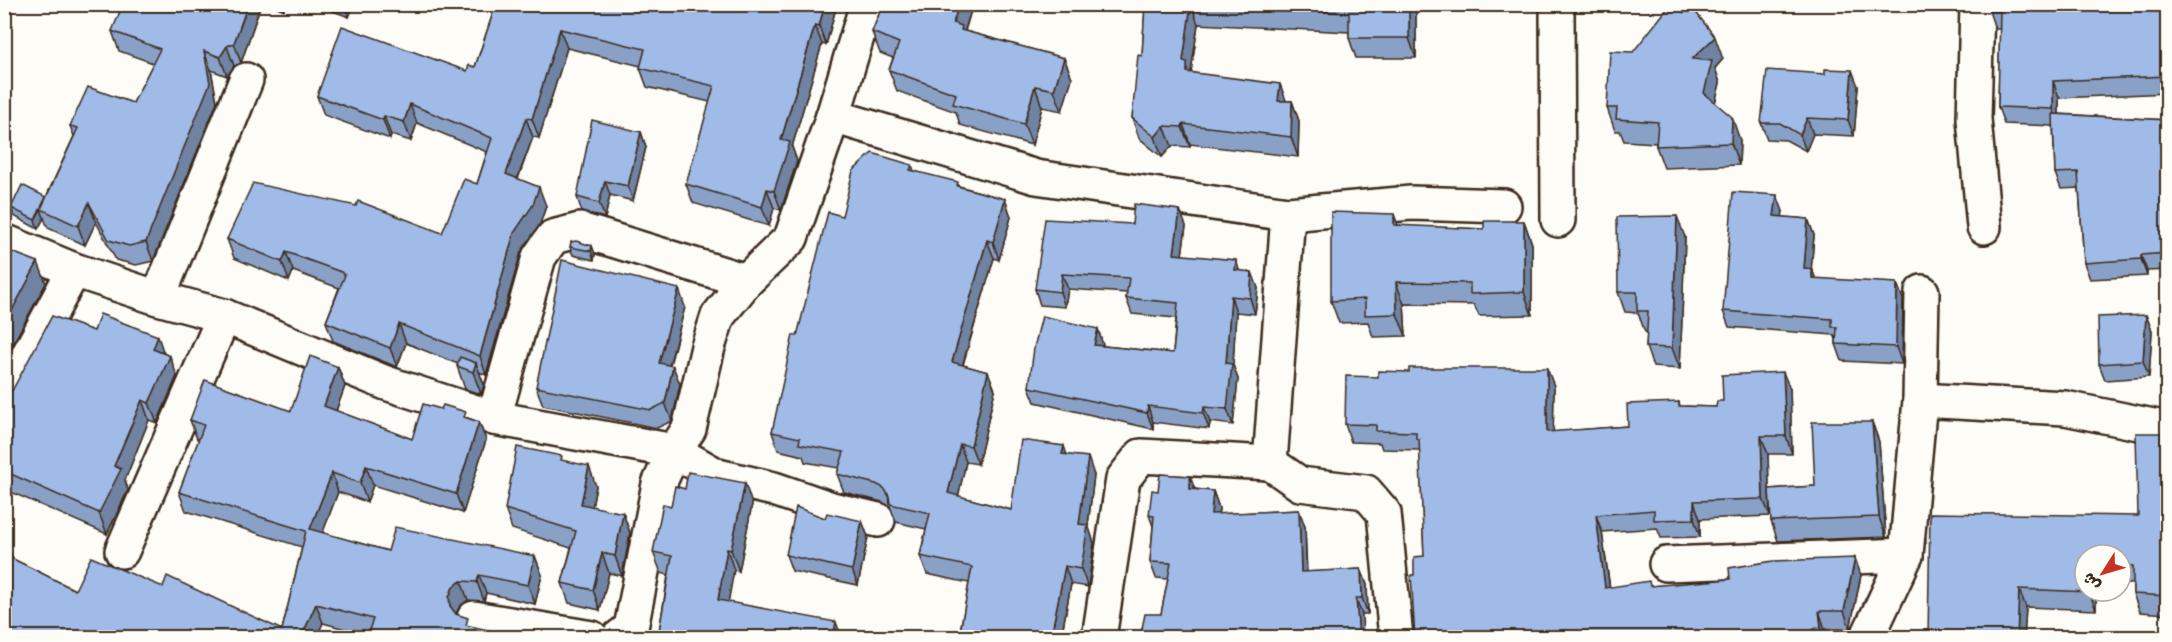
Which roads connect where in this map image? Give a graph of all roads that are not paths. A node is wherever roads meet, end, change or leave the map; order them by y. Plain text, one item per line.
1 (867, 4) edge
2 (1557, 4) edge
3 (1977, 4) edge
4 (246, 80) dead end
5 (833, 116) junction
6 (1504, 206) dead end
7 (1288, 214) junction
8 (1558, 220) dead end
9 (1984, 227) dead end
10 (4, 241) edge
11 (74, 270) junction
12 (746, 281) junction
13 (1922, 292) dead end
14 (158, 298) junction
15 (224, 316) junction
16 (4, 400) edge
17 (1920, 400) junction
18 (494, 418) junction
19 (2168, 429) edge
20 (674, 451) junction
21 (1270, 463) junction
22 (878, 520) dead end
23 (122, 551) dead end
24 (1906, 555) junction
25 (1666, 564) dead end
26 (474, 618) dead end
27 (592, 638) edge
28 (618, 638) edge
29 (1099, 638) edge
30 (1396, 638) edge
31 (1867, 638) edge

1 - 5 street
2 - 8 street
3 - 9 street
4 - 14 street
5 - 7 street
5 - 12 street
6 - 7 street
7 - 21 street
10 - 11 street
11 - 14 street
11 - 16 street
12 - 18 street
12 - 20 street
13 - 17 street
14 - 15 street
15 - 18 street
15 - 23 street
17 - 19 street
17 - 24 street
18 - 20 street
20 - 22 street
20 - 28 street
21 - 29 street
21 - 30 street
24 - 25 street
24 - 31 street
26 - 27 street

